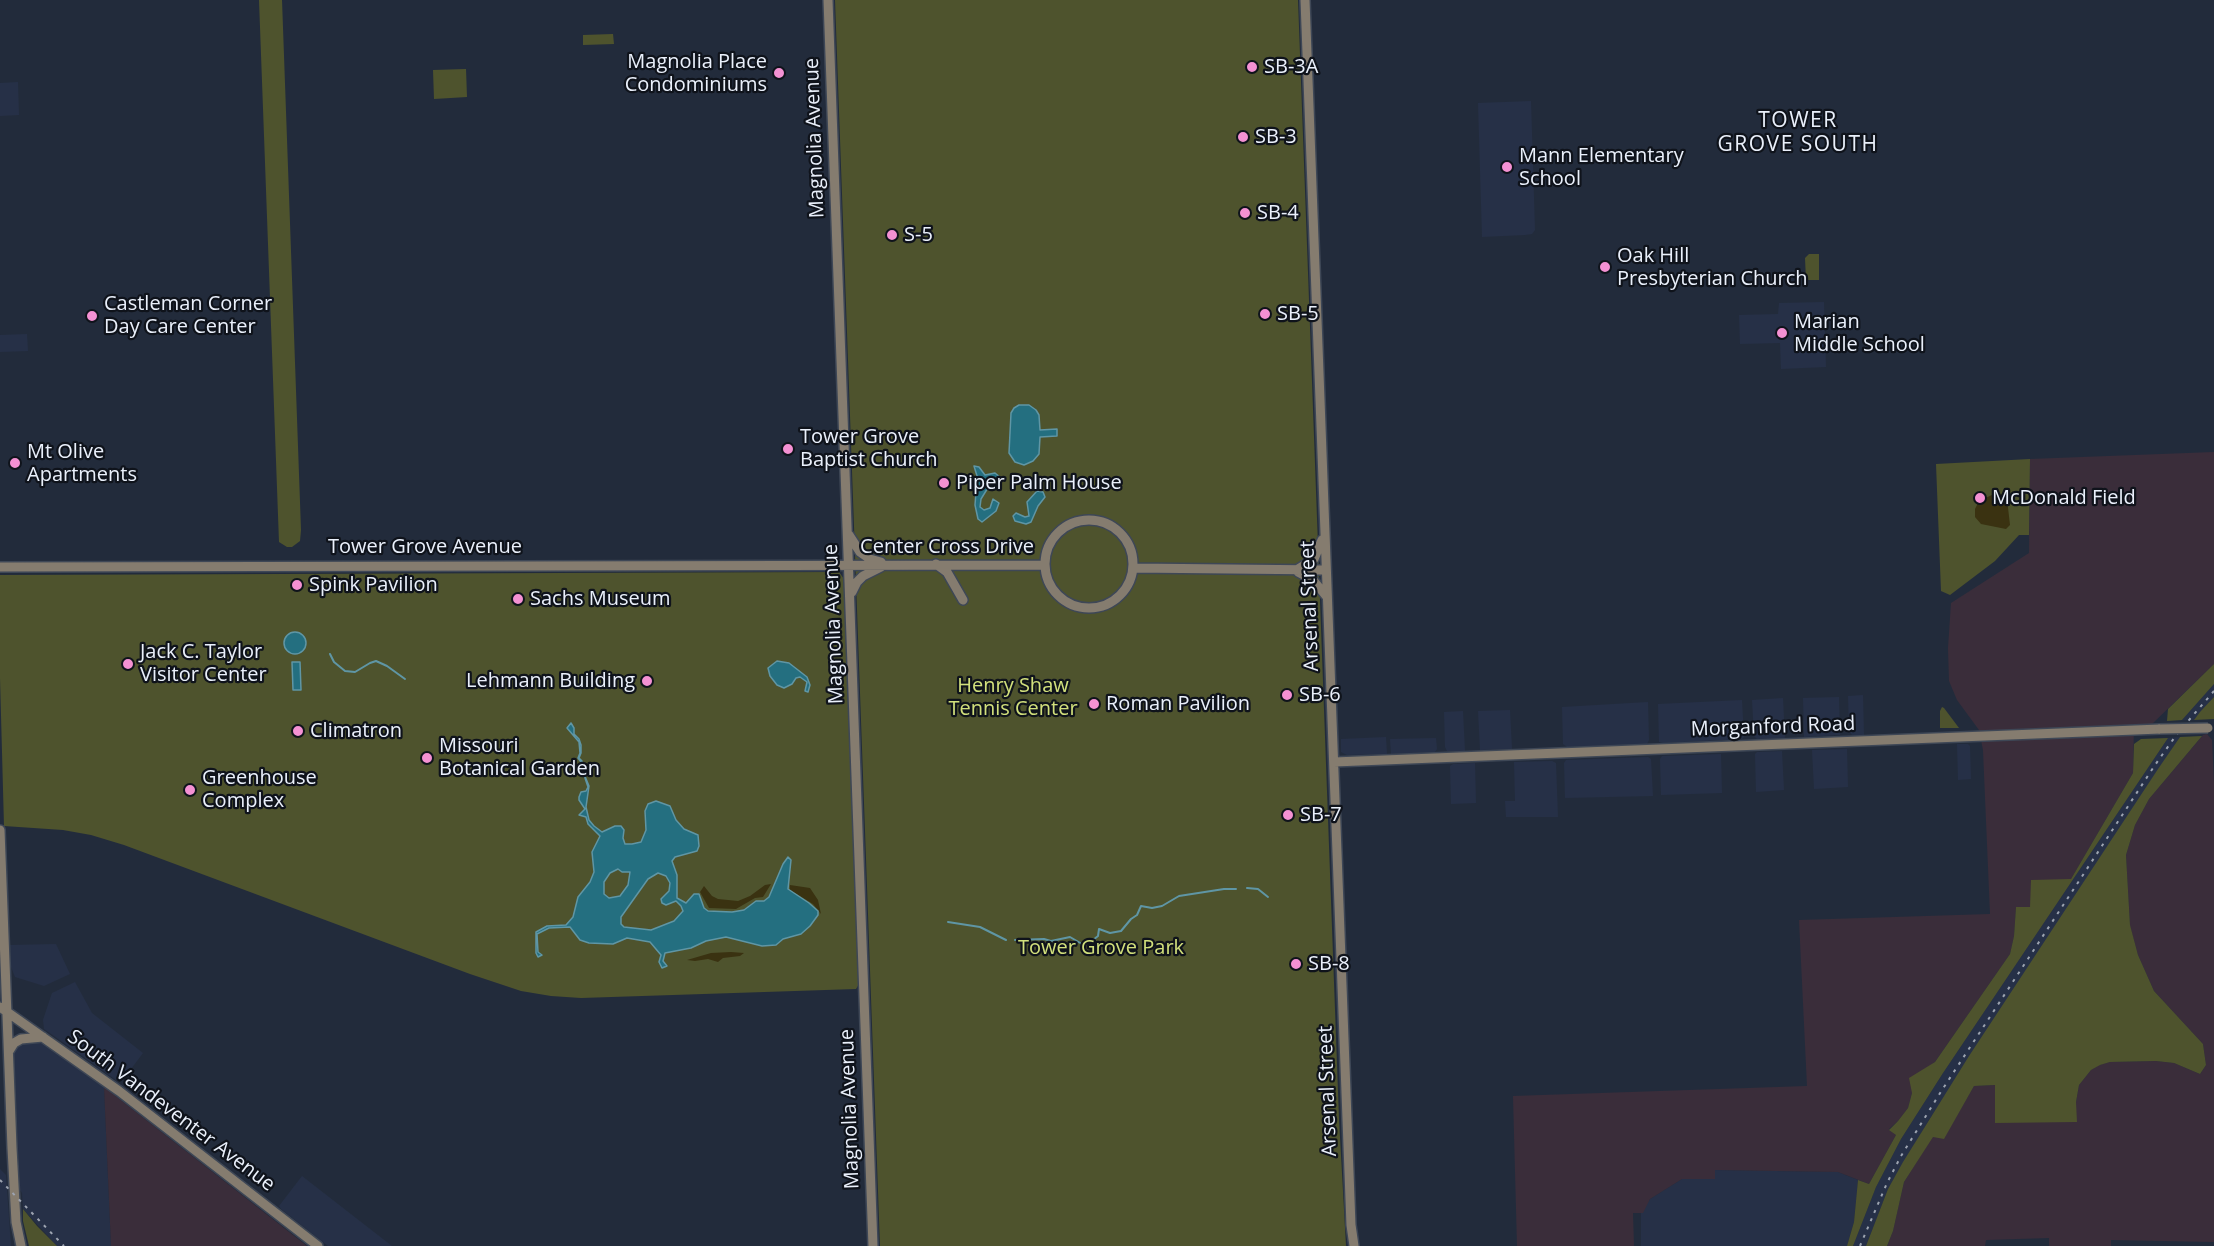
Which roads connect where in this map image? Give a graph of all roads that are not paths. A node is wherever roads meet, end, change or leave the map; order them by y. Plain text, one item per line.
1 (828, 0) edge
2 (1305, 0) edge
3 (1325, 528) junction
4 (848, 533) junction
5 (850, 564) junction
6 (889, 564) junction
7 (936, 564) junction
8 (1044, 565) junction
9 (0, 567) edge
10 (1133, 568) junction
11 (1293, 570) junction
12 (1326, 570) junction
13 (851, 596) junction
14 (1327, 597) junction
15 (963, 600) dead end
16 (2211, 728) edge
17 (1334, 762) junction
18 (0, 830) edge
19 (5, 967) junction
20 (0, 978) edge
21 (3, 1010) edge
22 (42, 1036) junction
23 (8, 1052) junction
24 (21, 1246) edge
25 (318, 1246) edge
26 (873, 1246) edge
27 (1354, 1246) edge

1 - 4 street, Magnolia Avenue
2 - 3 street, Arsenal Street
3 - 11 street
3 - 12 street, Arsenal Street
4 - 5 street, Magnolia Avenue
4 - 6 street
5 - 6 street, Center Cross Drive
5 - 9 street, Tower Grove Avenue
5 - 13 street, Magnolia Avenue
6 - 7 street, Center Cross Drive
6 - 13 street
7 - 8 street, Center Cross Drive
7 - 15 street
8 - 10 street, Center Cross Drive
8 - 10 street, Center Cross Drive
10 - 11 street
11 - 12 street
11 - 14 street
12 - 14 street, Arsenal Street
13 - 26 street, Magnolia Avenue
14 - 17 street, Arsenal Street
16 - 17 street, Morganford Road, bridge
17 - 27 street, Arsenal Street
18 - 19 street
19 - 20 street
19 - 21 street
21 - 22 street, South Vandeventer Avenue
21 - 23 street
22 - 23 street
22 - 25 street, South Vandeventer Avenue
23 - 24 street

